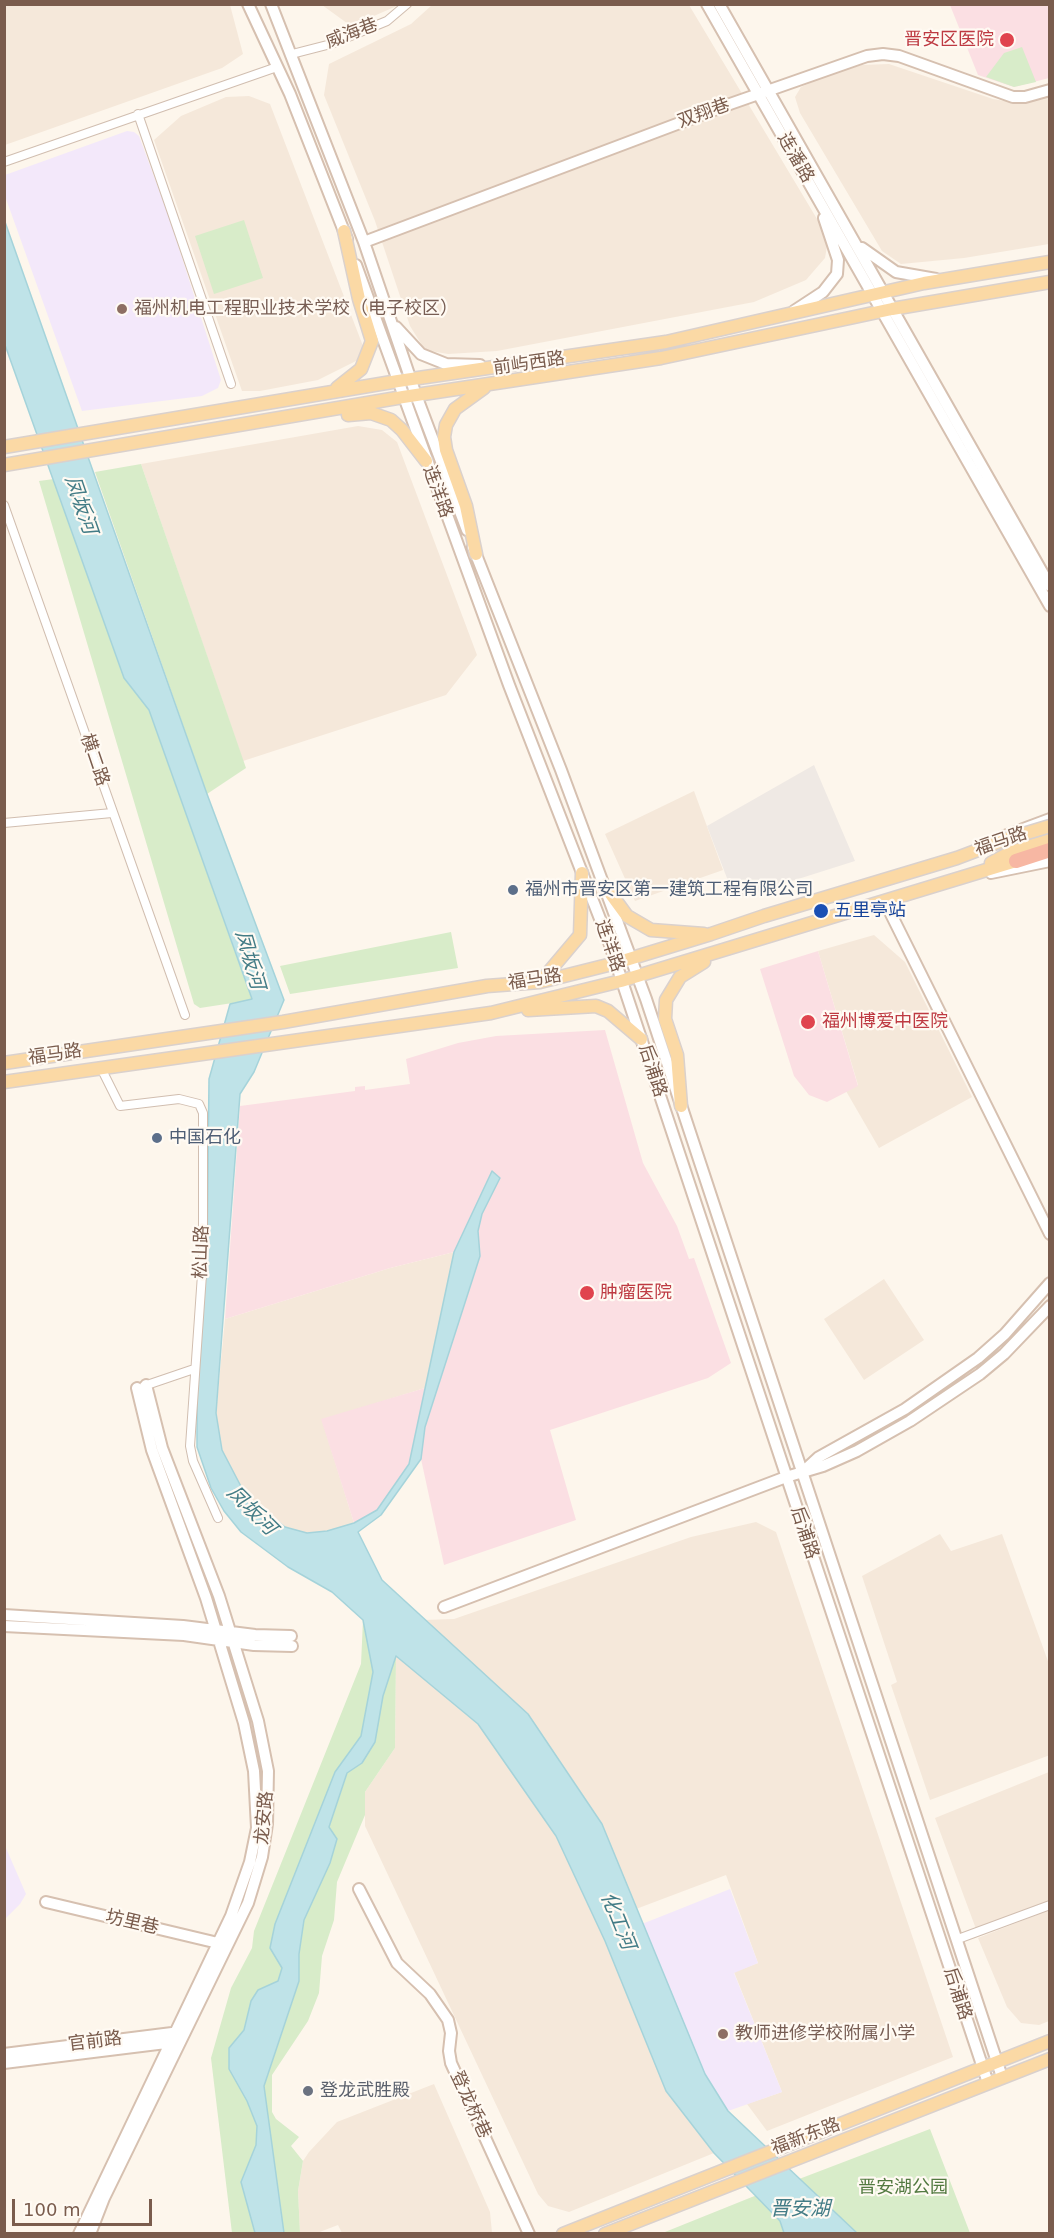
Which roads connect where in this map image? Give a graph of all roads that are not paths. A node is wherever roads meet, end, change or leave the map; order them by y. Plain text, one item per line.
1 (248, 4) edge
2 (271, 4) edge
3 (407, 4) edge
4 (707, 4) edge
5 (719, 4) edge
6 (292, 54) junction
7 (277, 67) junction
8 (1050, 90) edge
9 (763, 92) junction
10 (138, 114) junction
11 (4, 162) edge
12 (817, 197) junction
13 (344, 231) junction
14 (854, 241) junction
15 (364, 242) junction
16 (1050, 261) edge
17 (942, 280) junction
18 (1050, 282) edge
19 (878, 294) junction
20 (887, 310) junction
21 (788, 315) junction
22 (391, 321) junction
23 (511, 367) junction
24 (411, 379) junction
25 (398, 381) junction
26 (231, 384) dead end
27 (489, 386) junction
28 (319, 394) junction
29 (416, 395) junction
30 (403, 397) junction
31 (231, 427) junction
32 (4, 447) edge
33 (426, 461) junction
34 (4, 465) edge
35 (4, 505) edge
36 (476, 554) junction
37 (1050, 586) edge
38 (1050, 606) edge
39 (112, 813) junction
40 (1050, 819) edge
41 (4, 823) edge
42 (1050, 826) edge
43 (1050, 840) edge
44 (1050, 850) edge
45 (957, 858) junction
46 (1016, 861) joint
47 (1050, 861) edge
48 (582, 873) junction
49 (964, 878) junction
50 (605, 886) junction
51 (885, 902) junction
52 (711, 934) junction
53 (737, 946) junction
54 (631, 959) junction
55 (616, 963) junction
56 (637, 976) junction
57 (621, 981) junction
58 (540, 982) junction
59 (491, 1013) junction
60 (185, 1015) dead end
61 (641, 1039) junction
62 (4, 1063) edge
63 (101, 1068) junction
64 (4, 1082) edge
65 (681, 1106) junction
66 (1050, 1234) edge
67 (1050, 1283) edge
68 (1050, 1306) edge
69 (194, 1369) junction
70 (141, 1386) junction
71 (803, 1471) junction
72 (786, 1478) junction
73 (218, 1518) dead end
74 (444, 1607) dead end
75 (4, 1616) edge
76 (4, 1626) edge
77 (217, 1635) junction
78 (232, 1637) junction
79 (292, 1641) dead end
80 (359, 1889) dead end
81 (46, 1902) dead end
82 (1050, 1905) edge
83 (957, 1939) junction
84 (218, 1943) junction
85 (178, 2037) junction
86 (1050, 2041) edge
87 (4, 2054) edge
88 (1050, 2059) edge
89 (4, 2063) edge
90 (997, 2063) junction
91 (982, 2068) junction
92 (1002, 2078) junction
93 (988, 2083) junction
94 (79, 2234) edge
95 (90, 2234) edge
96 (529, 2234) edge
97 (563, 2234) edge
98 (605, 2234) edge

1 - 7 main road, 连洋路
2 - 6 main road, 连洋路
3 - 6 street, 威海巷
4 - 9 main road, 连潘路
5 - 9 main road, 连潘路
6 - 15 main road, 连洋路
7 - 10 street
7 - 13 main road, 连洋路
8 - 9 main road, 双翔巷
9 - 12 main road, 连潘路
9 - 14 main road, 连潘路
9 - 15 main road, 双翔巷
10 - 11 street
10 - 26 street
12 - 19 main road, 连潘路
12 - 21 main road
13 - 25 main road, 连洋路
13 - 28 main road
14 - 17 main road
14 - 19 main road, 连潘路
15 - 22 main road, 连洋路
16 - 17 main road, 前屿西路
17 - 19 main road, 前屿西路
18 - 20 main road, 前屿西路
19 - 20 main road, 连潘路
19 - 21 main road, 前屿西路
20 - 27 main road, 前屿西路
20 - 37 main road
20 - 38 main road
21 - 23 main road, 前屿西路
22 - 23 main road
22 - 24 main road, 连洋路
23 - 24 main road, 前屿西路
24 - 25 main road, 前屿西路
24 - 29 main road, 连洋路
25 - 28 main road, 前屿西路
25 - 30 main road, 连洋路
27 - 29 main road, 前屿西路
27 - 36 main road
28 - 32 main road, 前屿西路
29 - 30 main road, 前屿西路
29 - 36 main road, 连洋路
30 - 31 main road, 前屿西路
30 - 33 main road, 连洋路
31 - 33 main road
31 - 34 main road, 前屿西路
33 - 48 main road, 连洋路
35 - 39 street, 横二路
36 - 50 main road, 连洋路
39 - 41 street
39 - 60 street, 横二路
40 - 45 main road
42 - 45 main road, 福马路, bridge
43 - 49 main road, 福马路
44 - 46 highway
45 - 52 main road, 福马路
46 - 49 main road, 福马路
47 - 49 main road
48 - 55 main road, 连洋路
48 - 58 main road
49 - 51 main road, 福马路
50 - 52 main road
50 - 54 main road, 连洋路
51 - 53 main road, 福马路
51 - 66 main road
52 - 54 main road, 福马路
53 - 56 main road, 福马路
53 - 65 main road
54 - 55 main road, 福马路
54 - 56 main road, 连洋路
55 - 57 main road, 连洋路
55 - 58 main road, 福马路
56 - 57 main road, 福马路
56 - 65 main road, 后浦路
57 - 59 main road, 福马路
57 - 61 main road, 后浦路
58 - 62 main road, 福马路
59 - 61 main road
59 - 63 main road, 福马路
61 - 72 main road, 后浦路
63 - 64 main road, 福马路
63 - 69 street, 松山路
65 - 71 main road, 后浦路
67 - 71 main road
68 - 71 main road
69 - 70 street
69 - 73 street, 松山路
70 - 77 main road, 龙安路
70 - 78 main road, 龙安路
71 - 72 main road
71 - 83 main road, 后浦路
72 - 74 main road
72 - 91 main road, 后浦路
75 - 77 main road
76 - 77 main road
77 - 78 main road
77 - 84 main road, 龙安路
78 - 79 main road
78 - 85 main road, 龙安路
80 - 96 main road, 登龙桥巷
81 - 84 main road, 坊里巷
82 - 83 street
83 - 90 main road, 后浦路
84 - 85 main road, 龙安路
85 - 87 main road, 官前路
85 - 89 main road, 官前路
85 - 94 main road, 龙安路
85 - 95 main road, 龙安路
86 - 90 main road, 福新东路
88 - 92 main road, 福新东路
90 - 91 main road, 福新东路
90 - 92 main road, 后浦路
91 - 93 main road, 后浦路
91 - 97 main road, 福新东路
92 - 93 main road, 福新东路
93 - 98 main road, 福新东路

